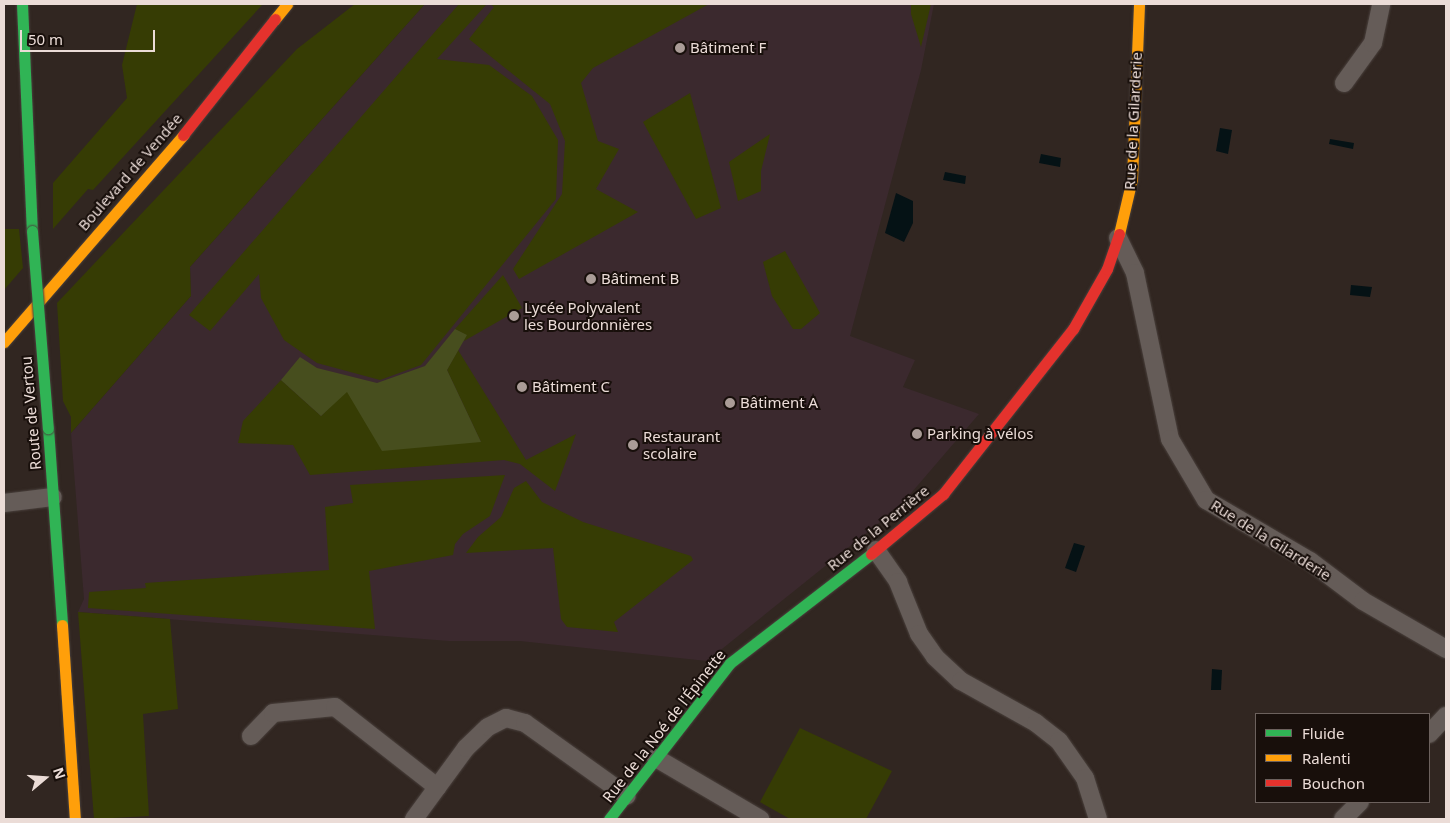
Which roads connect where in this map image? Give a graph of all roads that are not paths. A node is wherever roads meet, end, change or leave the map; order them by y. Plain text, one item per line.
1 (22, 4) edge
2 (287, 4) edge
3 (1140, 4) edge
4 (1381, 4) edge
5 (275, 19) junction
6 (1344, 83) dead end
7 (204, 89) dead end
8 (1118, 238) junction
9 (50, 262) dead end
10 (26, 290) dead end
11 (4, 342) edge
12 (1011, 408) joint
13 (53, 497) junction
14 (4, 503) edge
15 (876, 550) junction
16 (1446, 649) edge
17 (743, 652) joint
18 (1446, 716) edge
19 (1430, 733) edge
20 (251, 736) dead end
21 (656, 758) junction
22 (437, 787) junction
23 (627, 796) junction
24 (1359, 803) edge
25 (75, 819) edge
26 (414, 819) edge
27 (608, 819) edge
28 (760, 819) edge
29 (1098, 819) edge
30 (1343, 819) edge

1 - 13 main road, Route de Vertou, bridge
2 - 5 main road, Boulevard de Vendée
3 - 8 main road, Rue de la Gilarderie
4 - 6 street
5 - 7 main road, Boulevard de Vendée
5 - 11 main road, Boulevard de Vendée
8 - 12 main road, Rue de la Gilarderie
8 - 16 street, Rue de la Gilarderie
9 - 10 main road
12 - 15 main road, Rue de la Perrière
13 - 14 street
13 - 25 main road, Route de Vertou
15 - 17 main road, Rue de la Perrière
15 - 29 street
17 - 21 main road, Rue de la Noé de l'Épinette
18 - 19 street
20 - 22 street
21 - 23 main road, Rue de la Noé de l'Épinette
21 - 28 street
22 - 23 street
22 - 26 street
23 - 27 main road, Rue de la Noé de l'Épinette
24 - 30 street

